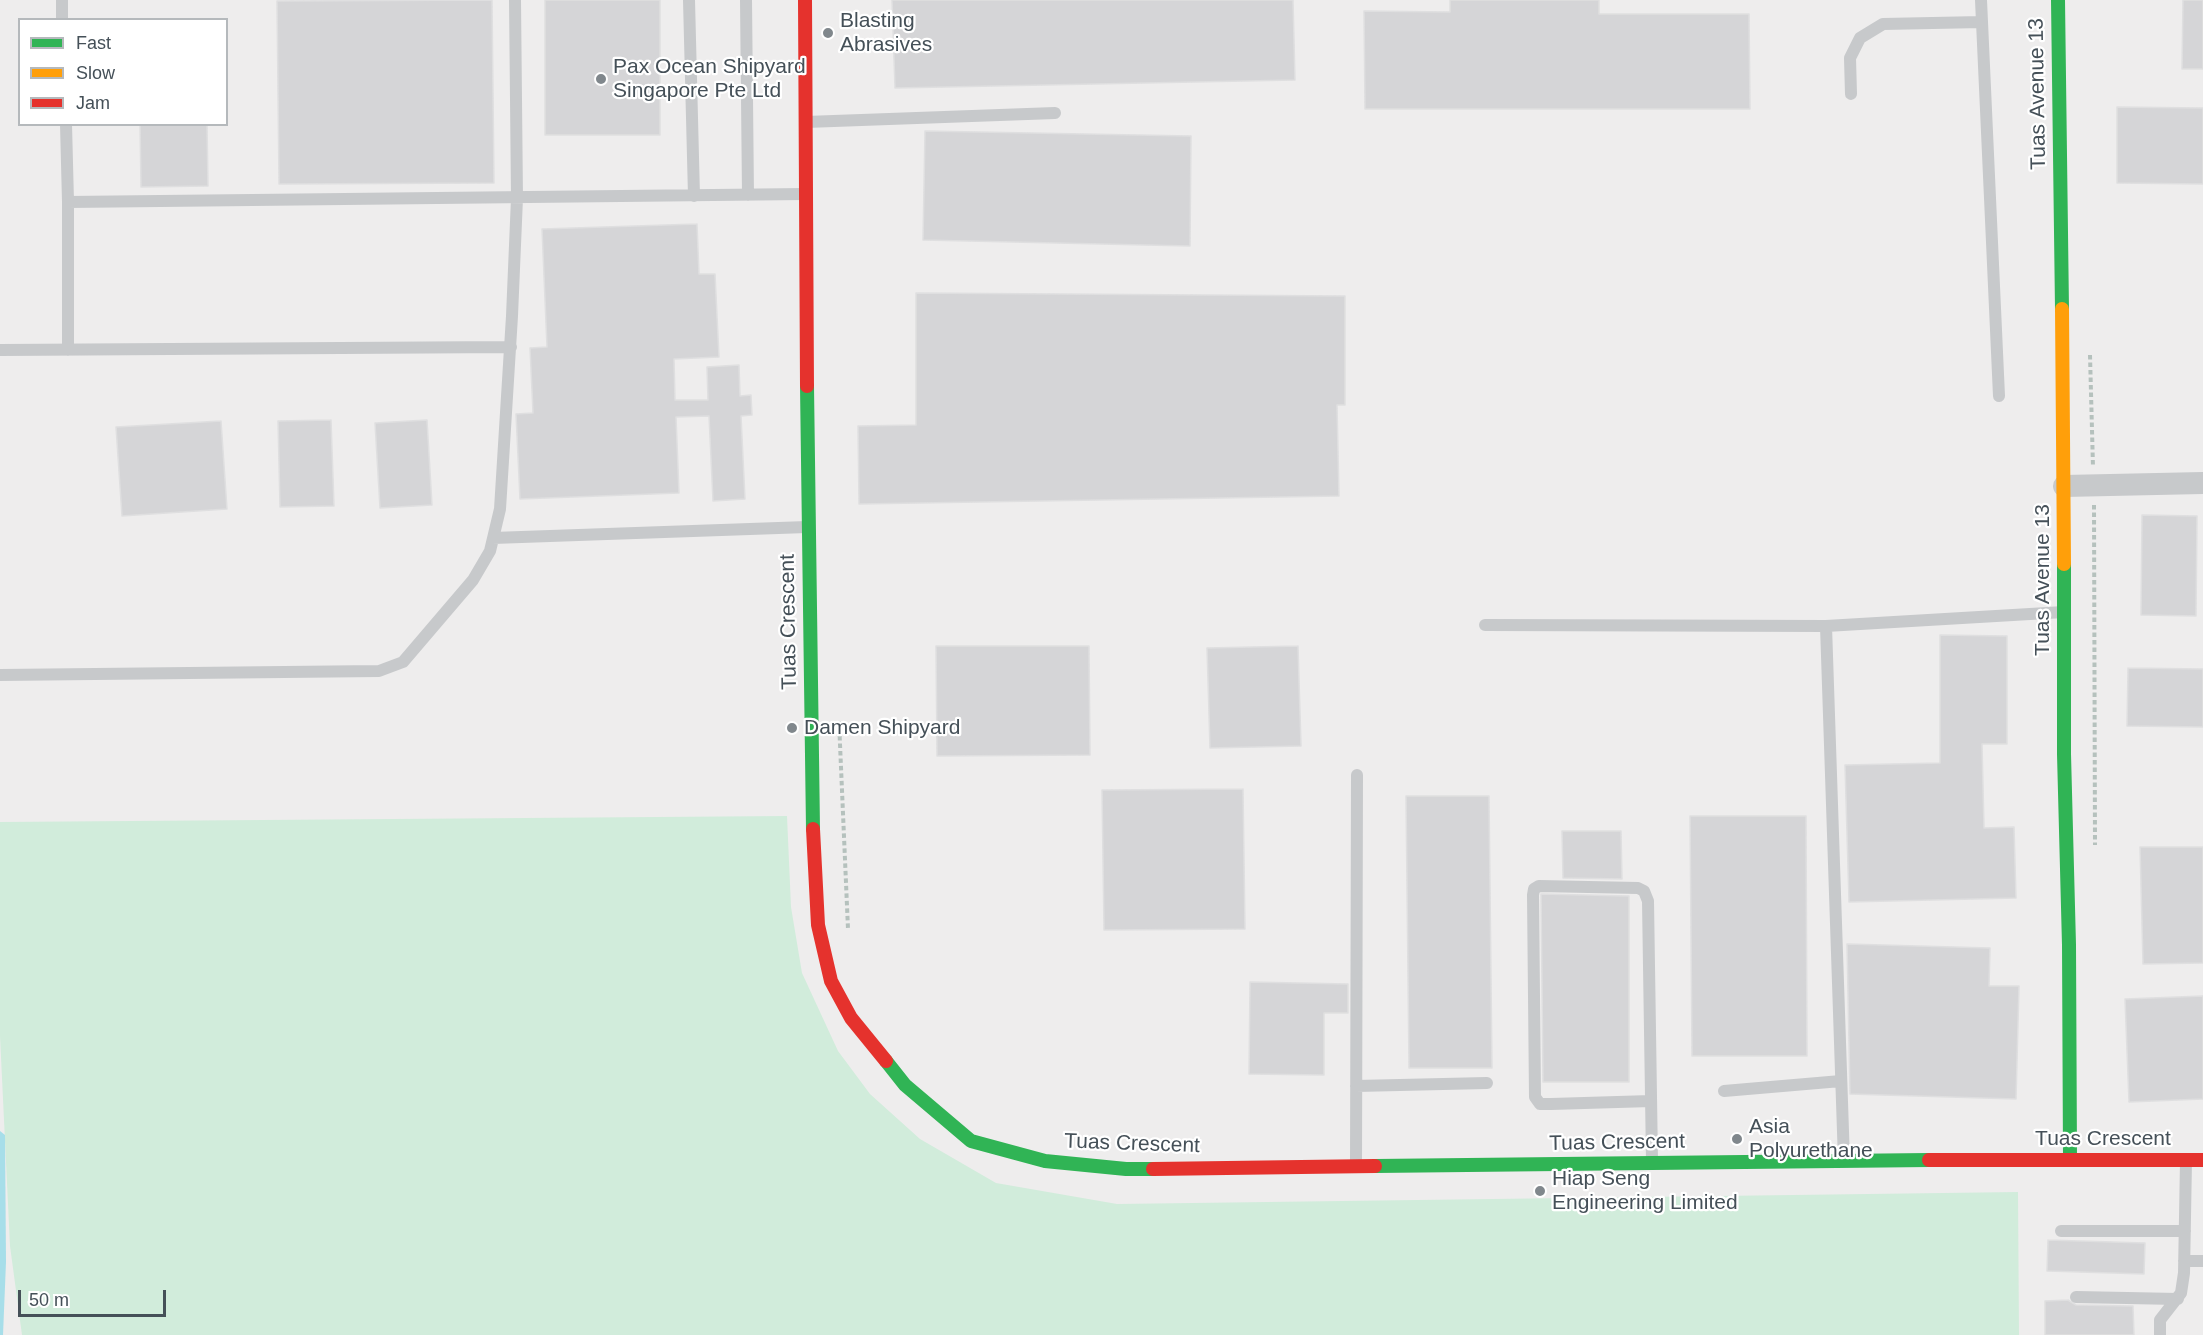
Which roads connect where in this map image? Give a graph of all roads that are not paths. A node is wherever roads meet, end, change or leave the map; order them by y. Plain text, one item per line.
1 (62, 0) edge
2 (515, 0) edge
3 (689, 0) edge
4 (746, 0) edge
5 (805, 0) edge
6 (1981, 0) edge
7 (2058, 0) edge
8 (62, 18) edge
9 (1982, 22) junction
10 (1851, 94) dead end
11 (1056, 113) dead end
12 (805, 122) junction
13 (66, 126) edge
14 (805, 194) junction
15 (748, 195) junction
16 (694, 196) junction
17 (517, 198) junction
18 (68, 202) junction
19 (511, 347) junction
20 (0, 350) edge
21 (68, 350) junction
22 (1999, 396) dead end
23 (2203, 483) edge
24 (2064, 486) junction
25 (809, 527) junction
26 (493, 538) junction
27 (2065, 612) junction
28 (1485, 625) dead end
29 (1826, 626) junction
30 (0, 675) edge
31 (1357, 776) dead end
32 (1842, 1081) junction
33 (1487, 1083) dead end
34 (1356, 1086) junction
35 (1724, 1091) dead end
36 (1651, 1101) junction
37 (2070, 1159) junction
38 (2186, 1160) junction
39 (2203, 1160) edge
40 (1844, 1161) junction
41 (1652, 1164) junction
42 (1356, 1167) junction
43 (2061, 1231) dead end
44 (2185, 1231) junction
45 (2184, 1261) junction
46 (2203, 1262) edge
47 (2076, 1297) dead end
48 (2178, 1299) junction
49 (2160, 1335) edge

1 - 8 lane
2 - 17 lane
3 - 16 lane
4 - 15 lane
5 - 12 street, Tuas Crescent
6 - 9 lane
7 - 24 street, Tuas Avenue 13
9 - 10 lane
9 - 22 lane
11 - 12 lane
12 - 14 street, Tuas Crescent
13 - 18 lane
14 - 15 lane
14 - 25 street, Tuas Crescent
15 - 16 lane
16 - 17 lane
17 - 18 lane
17 - 19 lane
18 - 21 lane
19 - 21 lane
19 - 26 lane
20 - 21 lane
23 - 24 street
24 - 27 street, Tuas Avenue 13
25 - 26 lane
25 - 42 street, Tuas Crescent
26 - 30 lane
27 - 29 lane
27 - 37 street, Tuas Avenue 13
28 - 29 lane
29 - 32 lane
31 - 34 lane
32 - 35 lane
32 - 40 lane
33 - 34 lane
34 - 42 lane
36 - 36 lane
36 - 41 lane
37 - 38 street, Tuas Crescent
37 - 40 street, Tuas Crescent
38 - 39 street, Tuas Crescent
38 - 44 lane
40 - 41 street, Tuas Crescent
41 - 42 street, Tuas Crescent
43 - 44 lane
44 - 45 lane
45 - 46 lane
45 - 48 lane
47 - 48 lane
48 - 49 lane

